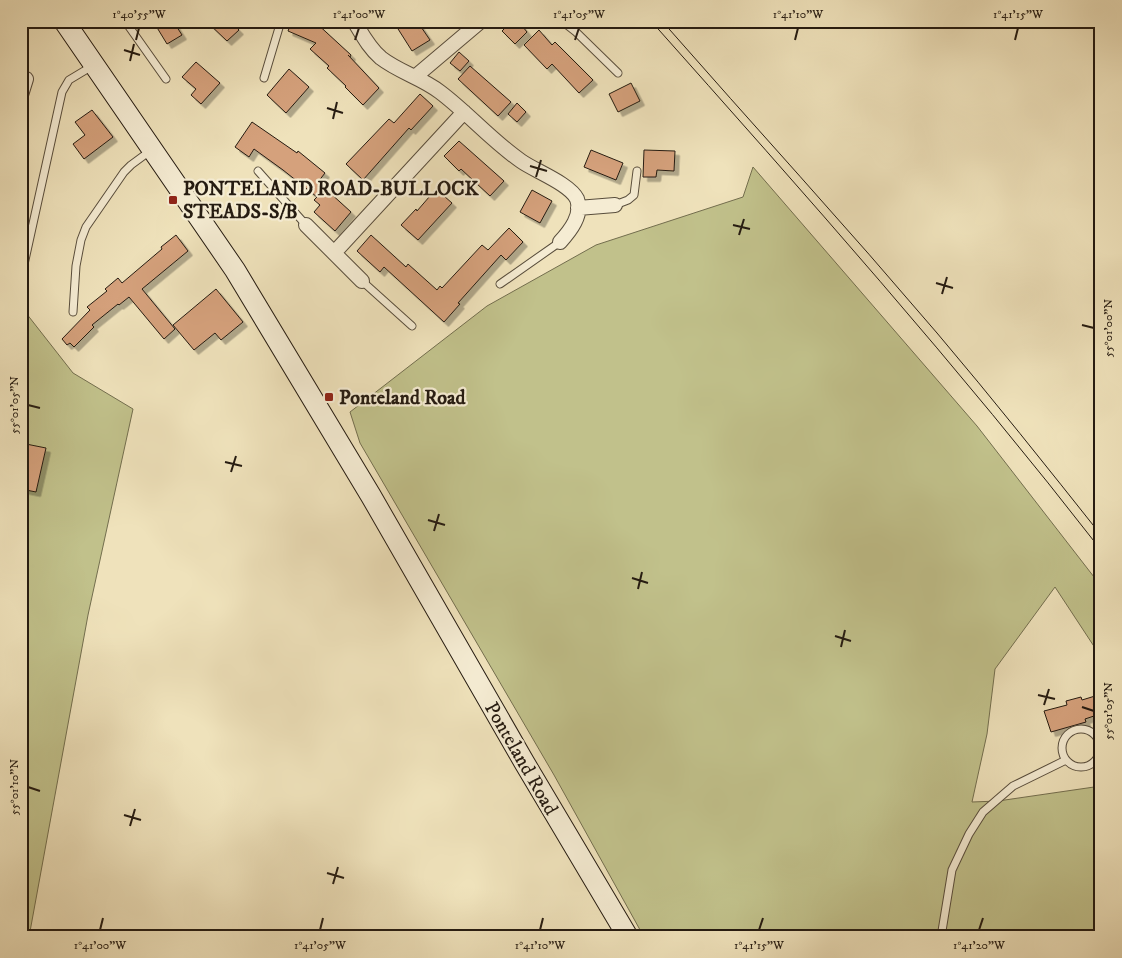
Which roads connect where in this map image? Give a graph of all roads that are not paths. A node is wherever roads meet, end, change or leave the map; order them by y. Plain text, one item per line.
1 (64, 21) edge
2 (125, 21) edge
3 (281, 21) edge
4 (354, 21) edge
5 (481, 21) edge
6 (562, 21) edge
7 (94, 65) junction
8 (618, 73) dead end
9 (416, 76) junction
10 (264, 78) dead end
11 (26, 79) dead end
12 (166, 79) dead end
13 (21, 95) edge
14 (464, 112) junction
15 (152, 149) junction
16 (258, 171) dead end
17 (637, 171) dead end
18 (615, 205) joint
19 (578, 208) junction
20 (306, 226) joint
21 (560, 242) joint
22 (334, 253) junction
23 (21, 278) edge
24 (362, 280) joint
25 (500, 284) dead end
26 (73, 312) dead end
27 (412, 326) dead end
28 (1066, 760) junction
29 (628, 937) edge
30 (940, 937) edge

1 - 7 main road, Ponteland Road
2 - 12 lane
3 - 10 lane
4 - 9 street
5 - 9 street
6 - 8 lane
7 - 15 main road, Ponteland Road
7 - 23 lane
9 - 14 street
11 - 13 street
14 - 19 street
14 - 22 street
15 - 26 lane
15 - 29 main road, Ponteland Road
16 - 20 lane
17 - 18 lane
18 - 19 street
19 - 21 street
20 - 22 street
21 - 25 lane
22 - 24 street
24 - 27 lane
28 - 28 lane
28 - 30 lane

